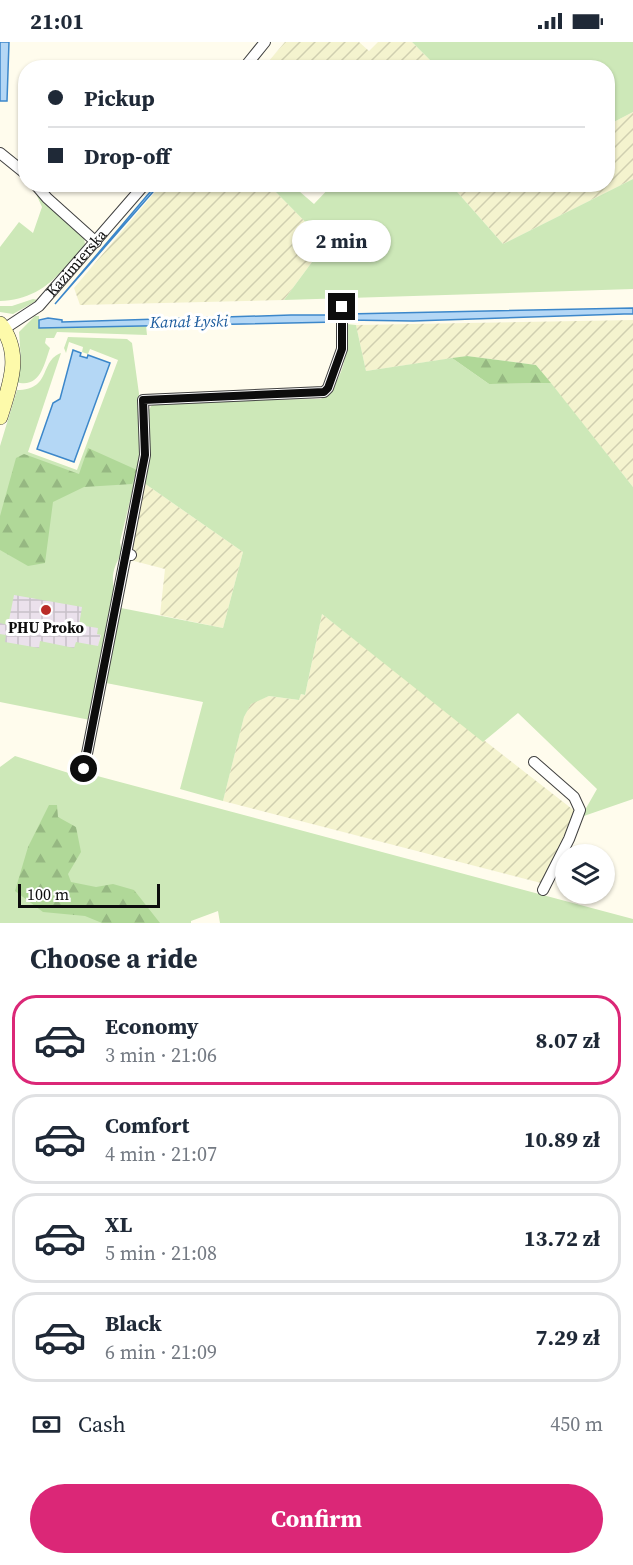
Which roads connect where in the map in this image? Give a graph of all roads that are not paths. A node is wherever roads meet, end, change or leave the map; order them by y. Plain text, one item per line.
1 (265, 42) edge
2 (250, 60) edge
3 (0, 153) edge
4 (18, 168) edge
5 (42, 192) edge
6 (138, 192) edge
7 (96, 242) junction
8 (342, 307) dead end
9 (2, 327) edge
10 (0, 417) edge
11 (534, 762) dead end
12 (84, 769) dead end
13 (543, 890) dead end

1 - 2 street
3 - 4 street
5 - 7 street
6 - 7 street, Kazimierska
7 - 9 street, Kazimierska
8 - 12 street
9 - 10 main road
11 - 13 street

